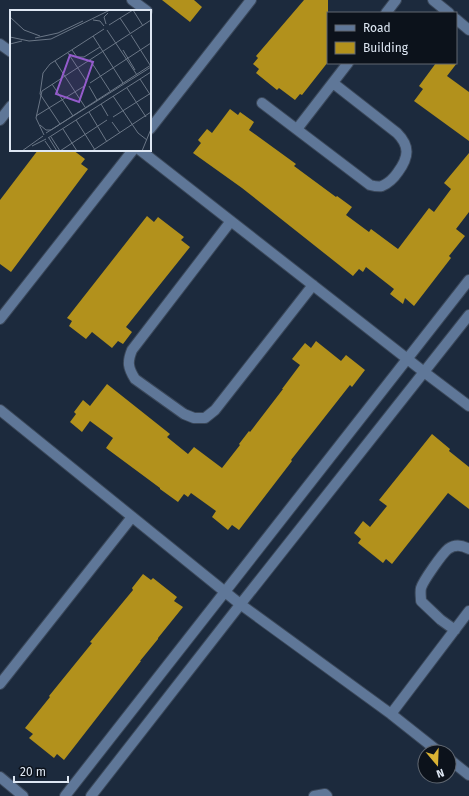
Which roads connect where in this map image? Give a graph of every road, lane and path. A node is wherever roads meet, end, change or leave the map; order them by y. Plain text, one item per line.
1 (132, 0) edge
2 (251, 0) edge
3 (396, 0) edge
4 (433, 0) edge
5 (146, 10) edge
6 (387, 12) edge
7 (448, 12) edge
8 (457, 20) edge
9 (469, 30) edge
10 (0, 44) edge
11 (10, 51) edge
12 (347, 64) edge
13 (333, 83) junction
14 (262, 103) dead end
15 (10, 107) edge
16 (0, 120) edge
17 (151, 128) edge
18 (297, 129) junction
19 (132, 151) edge
20 (141, 151) edge
21 (231, 221) junction
22 (469, 280) edge
23 (313, 285) junction
24 (469, 315) edge
25 (0, 320) edge
26 (407, 359) junction
27 (424, 372) junction
28 (469, 406) edge
29 (0, 410) edge
30 (132, 517) junction
31 (469, 549) edge
32 (224, 592) junction
33 (240, 604) junction
34 (469, 611) edge
35 (455, 630) junction
36 (0, 684) edge
37 (391, 714) junction
38 (429, 744) edge
39 (457, 765) edge
40 (469, 775) edge
41 (0, 777) edge
42 (23, 796) edge
43 (65, 796) edge
44 (91, 796) edge
45 (314, 796) edge
46 (327, 796) edge

1 - 5 street
2 - 17 street
3 - 6 street
4 - 7 street
8 - 9 street
10 - 11 street
12 - 13 street
13 - 18 street
13 - 18 street
14 - 18 street
15 - 16 street
19 - 25 street
20 - 21 street
21 - 23 street
21 - 23 street
22 - 26 street
23 - 26 street
24 - 27 street
26 - 27 street
26 - 32 street
27 - 28 street
27 - 33 street
29 - 30 street
30 - 32 street
30 - 36 street
31 - 35 street
32 - 33 street
32 - 43 street
33 - 37 street
33 - 44 street
34 - 35 street
35 - 37 street
37 - 38 street
39 - 40 street
41 - 42 street
45 - 46 street

